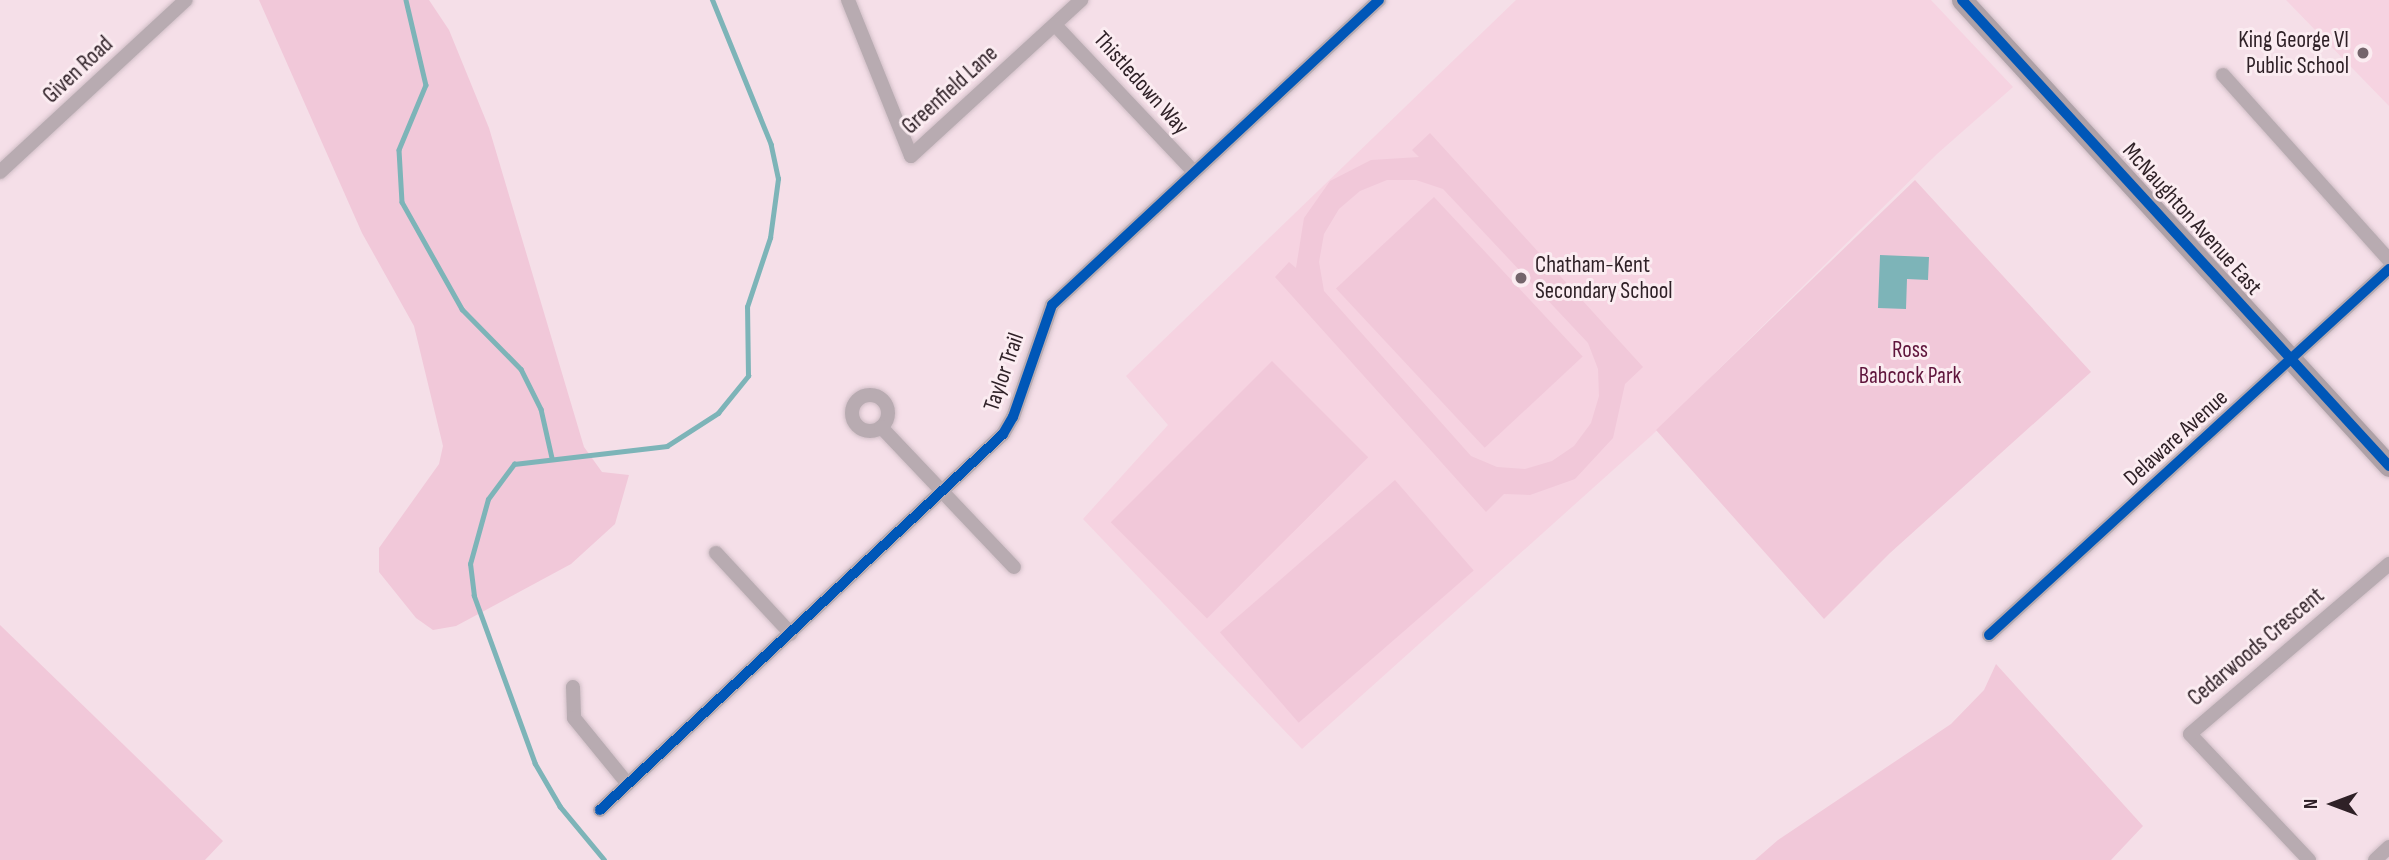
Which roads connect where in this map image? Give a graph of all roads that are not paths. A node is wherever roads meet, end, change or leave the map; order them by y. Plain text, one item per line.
1 (186, 0) edge
2 (848, 0) edge
3 (1081, 0) edge
4 (1379, 0) edge
5 (1962, 0) edge
6 (1055, 25) junction
7 (2223, 75) dead end
8 (0, 172) edge
9 (1194, 172) junction
10 (2389, 260) edge
11 (2389, 269) edge
12 (2291, 363) junction
13 (881, 427) dead end
14 (2389, 466) edge
15 (940, 491) junction
16 (716, 553) dead end
17 (2389, 564) edge
18 (1014, 567) dead end
19 (791, 634) junction
20 (1989, 635) dead end
21 (573, 687) dead end
22 (627, 783) junction
23 (600, 810) dead end
24 (2389, 847) edge
25 (2309, 860) edge
26 (2375, 860) edge

1 - 8 street, Given Road
2 - 6 street, Greenfield Lane
3 - 6 street, Greenfield Lane
4 - 9 street, Taylor Trail
5 - 12 main road, McNaughton Avenue East
6 - 9 street, Thistledown Way
7 - 10 street
9 - 15 street, Taylor Trail
11 - 12 street, Delaware Avenue
12 - 14 main road, McNaughton Avenue East
12 - 20 street, Delaware Avenue
13 - 15 street
15 - 18 street
15 - 19 street, Taylor Trail
16 - 19 street
17 - 25 street, Cedarwoods Crescent
19 - 22 street, Taylor Trail
21 - 22 street
22 - 23 street, Taylor Trail
24 - 26 street

